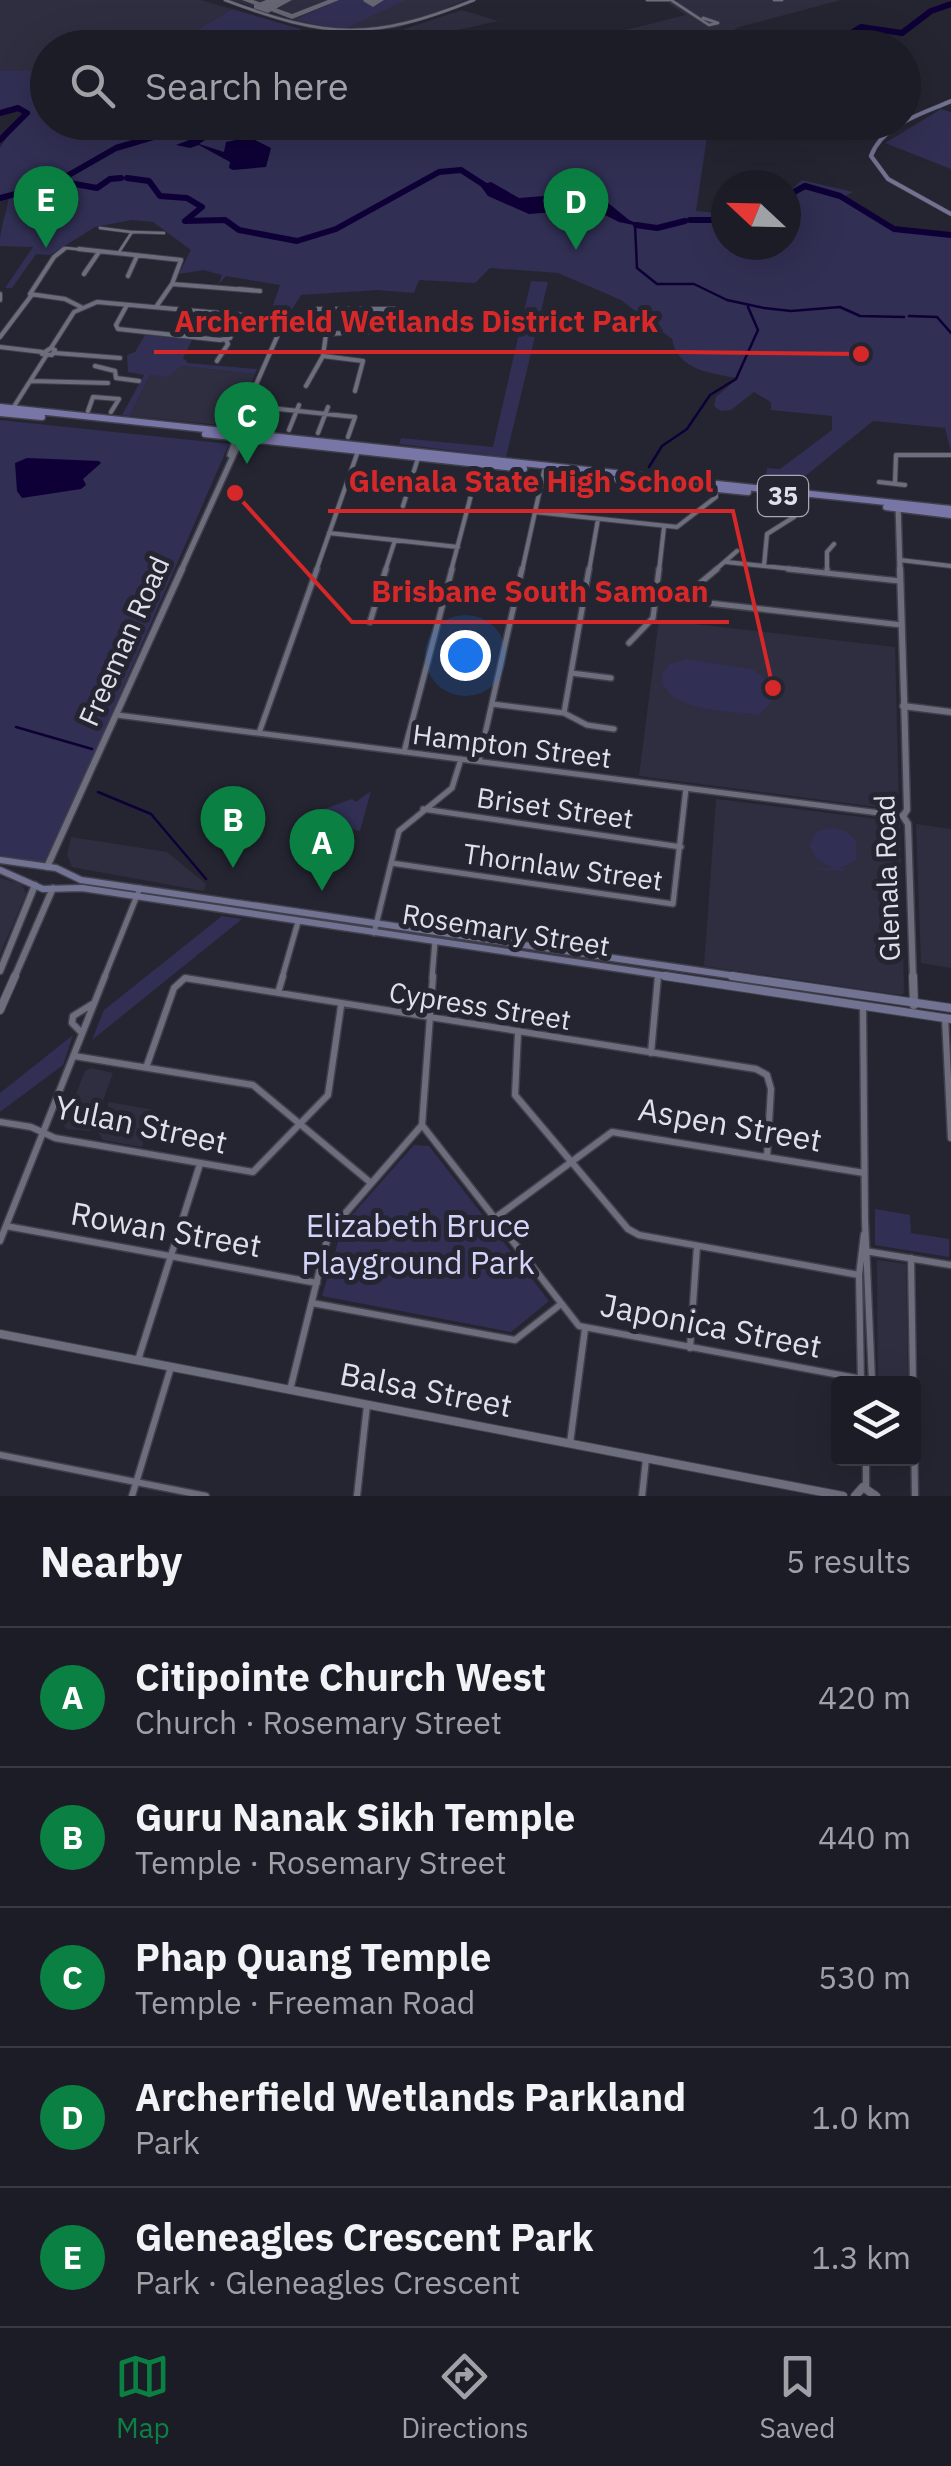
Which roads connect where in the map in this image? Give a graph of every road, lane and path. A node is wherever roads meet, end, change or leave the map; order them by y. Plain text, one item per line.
1 (225, 0) edge
2 (474, 0) edge
3 (647, 0) edge
4 (670, 0) edge
5 (774, 0) edge
6 (782, 0) edge
7 (703, 18) dead end
8 (324, 30) edge
9 (398, 30) edge
10 (951, 101) edge
11 (921, 116) edge
12 (880, 140) edge
13 (951, 214) edge
14 (100, 228) dead end
15 (132, 232) junction
16 (164, 234) dead end
17 (98, 252) junction
18 (119, 252) junction
19 (137, 256) junction
20 (77, 276) dead end
21 (128, 276) dead end
22 (172, 284) junction
23 (240, 289) dead end
24 (31, 296) junction
25 (128, 304) junction
26 (81, 307) junction
27 (156, 307) junction
28 (398, 309) dead end
29 (242, 315) junction
30 (116, 328) junction
31 (307, 328) junction
32 (108, 330) dead end
33 (280, 330) junction
34 (326, 334) junction
35 (377, 334) dead end
36 (0, 337) edge
37 (226, 340) junction
38 (0, 346) edge
39 (53, 350) junction
40 (44, 354) junction
41 (323, 356) junction
42 (120, 358) dead end
43 (217, 361) dead end
44 (95, 366) dead end
45 (116, 378) junction
46 (30, 381) junction
47 (138, 381) dead end
48 (108, 384) junction
49 (306, 386) dead end
50 (354, 390) dead end
51 (107, 396) junction
52 (249, 401) junction
53 (328, 407) dead end
54 (270, 408) junction
55 (298, 408) junction
56 (0, 410) edge
57 (88, 410) dead end
58 (12, 411) junction
59 (111, 412) dead end
60 (326, 414) junction
61 (257, 426) dead end
62 (289, 430) dead end
63 (318, 433) dead end
64 (239, 435) junction
65 (348, 437) dead end
66 (358, 451) junction
67 (951, 455) edge
68 (230, 456) joint
69 (418, 458) junction
70 (480, 465) junction
71 (544, 471) junction
72 (879, 482) dead end
73 (896, 483) junction
74 (905, 484) dead end
75 (715, 486) junction
76 (403, 506) dead end
77 (898, 506) junction
78 (534, 512) junction
79 (951, 512) edge
80 (794, 517) dead end
81 (598, 519) junction
82 (664, 526) junction
83 (329, 533) junction
84 (395, 540) junction
85 (834, 544) dead end
86 (458, 547) junction
87 (737, 552) dead end
88 (900, 560) junction
89 (726, 562) junction
90 (764, 566) junction
91 (951, 566) edge
92 (827, 573) junction
93 (900, 581) junction
94 (655, 597) junction
95 (695, 601) junction
96 (363, 612) dead end
97 (373, 614) junction
98 (370, 622) dead end
99 (902, 625) junction
100 (629, 644) dead end
101 (572, 673) junction
102 (611, 678) dead end
103 (492, 704) junction
104 (905, 706) junction
105 (951, 712) edge
106 (564, 713) junction
107 (116, 714) junction
108 (614, 729) dead end
109 (259, 733) junction
110 (404, 752) junction
111 (461, 759) junction
112 (479, 762) junction
113 (686, 788) junction
114 (423, 809) junction
115 (903, 816) junction
116 (59, 844) junction
117 (681, 846) junction
118 (0, 860) edge
119 (391, 863) junction
120 (45, 868) junction
121 (0, 870) edge
122 (60, 871) junction
123 (35, 883) junction
124 (54, 887) junction
125 (138, 893) junction
126 (240, 908) junction
127 (298, 922) junction
128 (375, 928) junction
129 (18, 934) junction
130 (32, 936) junction
131 (436, 938) junction
132 (0, 972) edge
133 (658, 976) junction
134 (278, 993) junction
135 (863, 995) junction
136 (914, 1002) junction
137 (94, 1003) junction
138 (341, 1004) junction
139 (863, 1007) junction
140 (951, 1008) edge
141 (0, 1010) edge
142 (914, 1014) junction
143 (429, 1018) junction
144 (948, 1019) edge
145 (82, 1033) junction
146 (518, 1033) junction
147 (651, 1053) junction
148 (74, 1056) junction
149 (148, 1065) junction
150 (0, 1122) edge
151 (300, 1125) junction
152 (422, 1125) junction
153 (44, 1133) junction
154 (951, 1138) edge
155 (767, 1157) junction
156 (572, 1162) junction
157 (200, 1164) junction
158 (864, 1173) junction
159 (371, 1183) junction
160 (495, 1218) junction
161 (6, 1226) junction
162 (0, 1240) edge
163 (696, 1245) junction
164 (866, 1251) junction
165 (171, 1257) junction
166 (911, 1258) junction
167 (951, 1265) edge
168 (859, 1274) junction
169 (317, 1284) junction
170 (312, 1303) junction
171 (561, 1304) junction
172 (584, 1329) junction
173 (0, 1334) edge
174 (690, 1348) junction
175 (138, 1360) junction
176 (171, 1366) junction
177 (831, 1376) edge
178 (861, 1376) edge
179 (872, 1376) edge
180 (912, 1376) edge
181 (290, 1390) junction
182 (367, 1404) junction
183 (570, 1442) junction
184 (0, 1454) edge
185 (646, 1458) junction
186 (866, 1466) edge
187 (915, 1466) edge
188 (136, 1482) junction
189 (866, 1487) junction
190 (132, 1496) edge
191 (206, 1496) edge
192 (357, 1496) edge
193 (642, 1496) edge
194 (844, 1496) edge
195 (855, 1496) edge
196 (876, 1496) edge
197 (915, 1496) edge

1 - 8 street
2 - 9 street
3 - 4 street
4 - 7 street
5 - 6 street
10 - 11 main road
12 - 13 main road
14 - 15 street
15 - 16 street
15 - 18 street
17 - 18 street
17 - 20 street
17 - 24 street
18 - 19 street
19 - 21 street
19 - 22 street
22 - 23 street
22 - 27 street
24 - 26 street
24 - 36 street
25 - 26 street
25 - 27 street
25 - 30 street
26 - 39 street
27 - 29 street
28 - 31 street
29 - 33 street
29 - 37 street
30 - 32 street
30 - 37 street
31 - 33 street
31 - 34 street
33 - 52 street
34 - 35 street
34 - 41 street
37 - 43 street
38 - 40 street
39 - 40 street
39 - 42 street
40 - 46 street
41 - 49 street
41 - 50 street
44 - 45 street
45 - 47 street
45 - 48 street
46 - 48 street
46 - 58 street
48 - 51 street
51 - 57 street
51 - 59 street
52 - 54 street
52 - 64 street
53 - 60 street
54 - 55 street
54 - 61 street
55 - 60 street
55 - 62 street
56 - 58 main road, 35
58 - 64 main road, 35
60 - 63 street
60 - 65 street
64 - 66 main road, 35
64 - 68 street, Freeman Road
64 - 75 main road, 35
66 - 69 main road, 35
66 - 83 street
67 - 73 street
68 - 107 street, Freeman Road
69 - 70 main road, 35
69 - 76 street
70 - 71 main road, 35
70 - 86 street
71 - 75 main road, 35
71 - 78 street
72 - 73 street
73 - 74 street
75 - 77 main road, 35
75 - 82 street
77 - 79 main road, 35
77 - 88 street, Glenala Road
78 - 81 street
78 - 103 street
80 - 90 street
81 - 82 street
81 - 101 street
82 - 94 street
83 - 84 street
83 - 109 street
84 - 86 street
84 - 97 street
85 - 92 street
86 - 110 street
87 - 89 street
88 - 91 street
88 - 93 street, Glenala Road
89 - 90 street
89 - 95 street
90 - 92 street
92 - 93 street
93 - 99 street, Glenala Road
94 - 95 street
94 - 100 street
95 - 99 street
96 - 97 street
97 - 98 street
99 - 104 street, Glenala Road
101 - 102 street
101 - 106 street
103 - 106 street
103 - 112 street
104 - 105 street
104 - 115 street, Glenala Road
106 - 108 street
107 - 109 street, Hampton Street
107 - 116 street, Freeman Road
109 - 110 street, Hampton Street
110 - 111 street, Hampton Street
111 - 112 street, Hampton Street
111 - 114 street
112 - 113 street, Hampton Street
113 - 115 street, Hampton Street
113 - 117 street, Thornlaw Street
114 - 117 street, Briset Street
114 - 119 street
115 - 136 street, Glenala Road
116 - 120 street, Freeman Road
116 - 122 street, Freeman Road
117 - 119 street, Thornlaw Street
118 - 120 main road, Rosemary Street
119 - 128 street
120 - 122 main road, Rosemary Street
120 - 123 main road
121 - 123 main road, Rosemary Street
122 - 124 main road
122 - 125 main road, Rosemary Street
123 - 124 main road, Rosemary Street
123 - 129 street
124 - 125 main road, Rosemary Street
124 - 130 street
125 - 126 main road, Rosemary Street
125 - 137 street
126 - 127 main road, Rosemary Street
126 - 128 main road, Rosemary Street
127 - 128 main road, Rosemary Street
127 - 134 street
128 - 131 main road, Rosemary Street
129 - 130 street
129 - 132 street
130 - 141 street
131 - 133 main road, Rosemary Street
131 - 135 main road, Rosemary Street
131 - 143 street
133 - 139 main road, Rosemary Street
133 - 147 street
134 - 138 street, Cypress Street
134 - 149 street, Cypress Street
135 - 136 main road, Rosemary Street
135 - 139 street
136 - 140 main road, Rosemary Street
136 - 142 street, Glenala Road
137 - 145 street
137 - 145 street
138 - 143 street, Cypress Street
138 - 151 street, Yulan Street
139 - 142 main road, Rosemary Street
139 - 158 street
142 - 144 main road, Rosemary Street
143 - 146 street, Cypress Street
143 - 152 street
144 - 154 street
145 - 148 street
146 - 147 street, Cypress Street
146 - 156 street
147 - 155 street, Cypress Street
148 - 149 street
148 - 153 street
149 - 151 street
150 - 153 street, Yulan Street
151 - 157 street, Yulan Street
151 - 159 street
152 - 159 street
152 - 160 street, Japonica Street
153 - 157 street, Yulan Street
153 - 161 street
155 - 156 street, Aspen Street
155 - 158 street, Aspen Street
156 - 160 street, Aspen Street
156 - 163 street
157 - 165 street
158 - 164 street
159 - 169 street
160 - 171 street, Japonica Street
161 - 162 street
161 - 165 street, Rowan Street
163 - 168 street
163 - 174 street
164 - 166 street
164 - 168 street
164 - 179 street
165 - 169 street, Rowan Street
165 - 175 street
166 - 167 street
166 - 180 street
168 - 178 street
169 - 170 street
170 - 171 street
170 - 181 street
171 - 172 street, Japonica Street
172 - 174 street, Japonica Street
172 - 183 street
173 - 175 street, Balsa Street
174 - 177 street, Japonica Street
175 - 176 street, Balsa Street
176 - 181 street, Balsa Street
176 - 188 street
181 - 182 street, Balsa Street
182 - 183 street, Balsa Street
182 - 192 street
183 - 185 street, Balsa Street
184 - 188 street
185 - 193 street
185 - 194 street, Balsa Street
186 - 189 street
187 - 197 street
188 - 190 street
188 - 191 street
189 - 195 street
189 - 196 street

